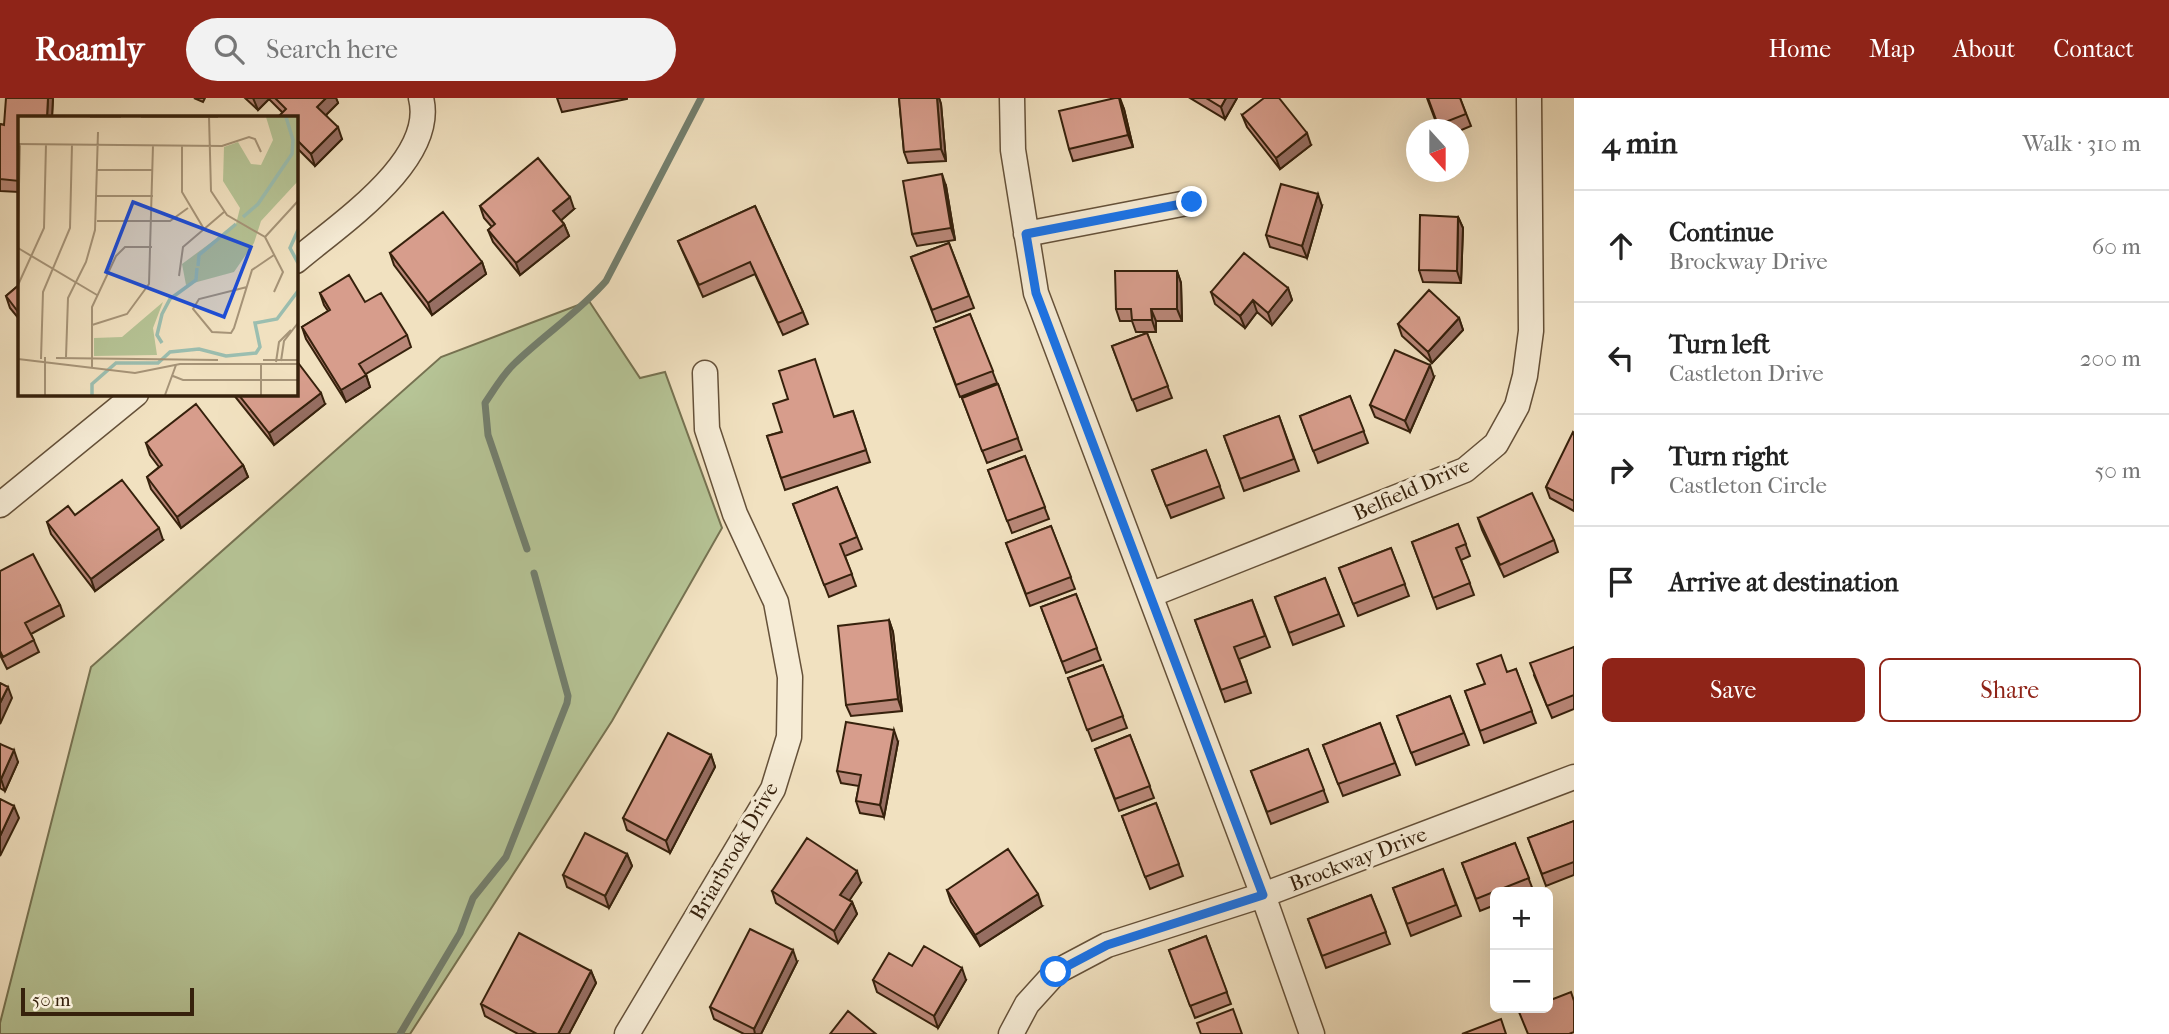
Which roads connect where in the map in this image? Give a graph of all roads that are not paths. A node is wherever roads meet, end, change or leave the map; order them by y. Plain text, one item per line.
1 (421, 98) edge
2 (1012, 98) edge
3 (1529, 98) edge
4 (1192, 202) dead end
5 (1026, 234) junction
6 (298, 259) edge
7 (705, 373) dead end
8 (134, 396) edge
9 (0, 505) edge
10 (1150, 595) junction
11 (1574, 777) edge
12 (1263, 895) junction
13 (631, 1032) edge
14 (1011, 1034) edge
15 (1312, 1034) edge

1 - 6 street
2 - 5 street
3 - 10 street, Belfield Drive
4 - 5 street
5 - 10 street
7 - 13 street, Briarbrook Drive
8 - 9 street
10 - 12 street
11 - 12 street, Brockway Drive
12 - 14 street, Brockway Drive
12 - 15 street

